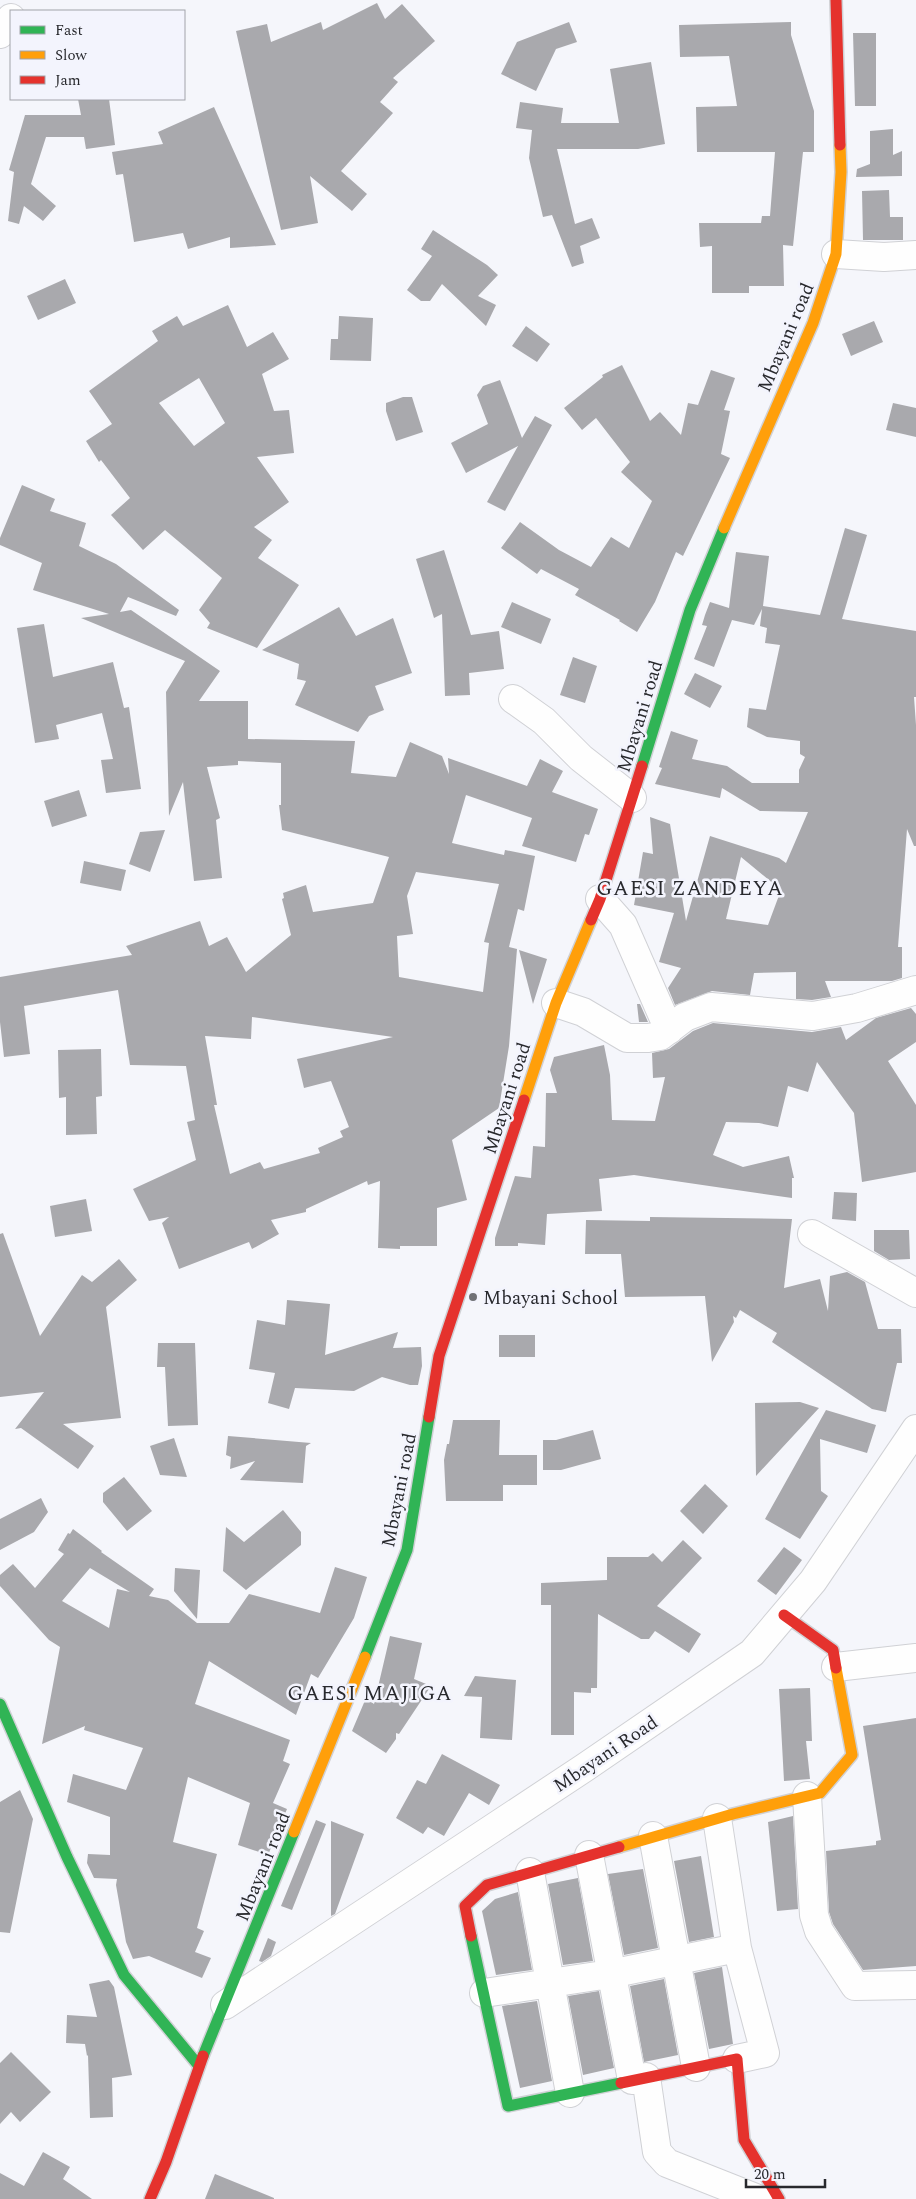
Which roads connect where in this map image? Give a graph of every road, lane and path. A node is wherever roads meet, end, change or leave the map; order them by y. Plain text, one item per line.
1 (836, 0) edge
2 (10, 19) edge
3 (0, 34) edge
4 (836, 254) junction
5 (916, 255) edge
6 (513, 699) dead end
7 (632, 798) junction
8 (600, 899) junction
9 (916, 990) edge
10 (556, 1003) junction
11 (668, 1030) junction
12 (812, 1234) dead end
13 (916, 1293) edge
14 (916, 1428) edge
15 (784, 1615) junction
16 (916, 1658) edge
17 (836, 1668) junction
18 (0, 1704) edge
19 (807, 1796) junction
20 (717, 1818) junction
21 (653, 1836) junction
22 (588, 1855) junction
23 (530, 1872) junction
24 (737, 1948) junction
25 (675, 1960) junction
26 (610, 1974) junction
27 (549, 1982) junction
28 (916, 1985) edge
29 (484, 1993) junction
30 (225, 2006) junction
31 (737, 2058) junction
32 (199, 2066) junction
33 (696, 2067) junction
34 (639, 2079) junction
35 (570, 2093) junction
36 (150, 2199) edge
37 (758, 2199) edge
38 (779, 2199) edge

1 - 4 street, Mbayani road
2 - 3 street
4 - 5 street
4 - 7 street, Mbayani road
6 - 7 street
7 - 8 street, Mbayani road
8 - 10 street, Mbayani road
8 - 11 street
9 - 11 street
10 - 11 street
10 - 30 street, Mbayani road
12 - 13 street
14 - 15 street, Mbayani Road
15 - 17 street
15 - 30 street, Mbayani Road
16 - 17 street
17 - 19 street
18 - 32 street
19 - 20 street
19 - 28 street
20 - 21 street
20 - 24 street
21 - 22 street
21 - 25 street
22 - 23 street
22 - 26 street
23 - 27 street
23 - 29 street
24 - 25 street
24 - 31 street
25 - 26 street
25 - 33 street
26 - 27 street
26 - 34 street
27 - 29 street
27 - 35 street
29 - 35 street
30 - 32 street, Mbayani road
31 - 33 street
31 - 38 street
32 - 36 street, Mbayani road
33 - 34 street
34 - 35 street
34 - 37 street

